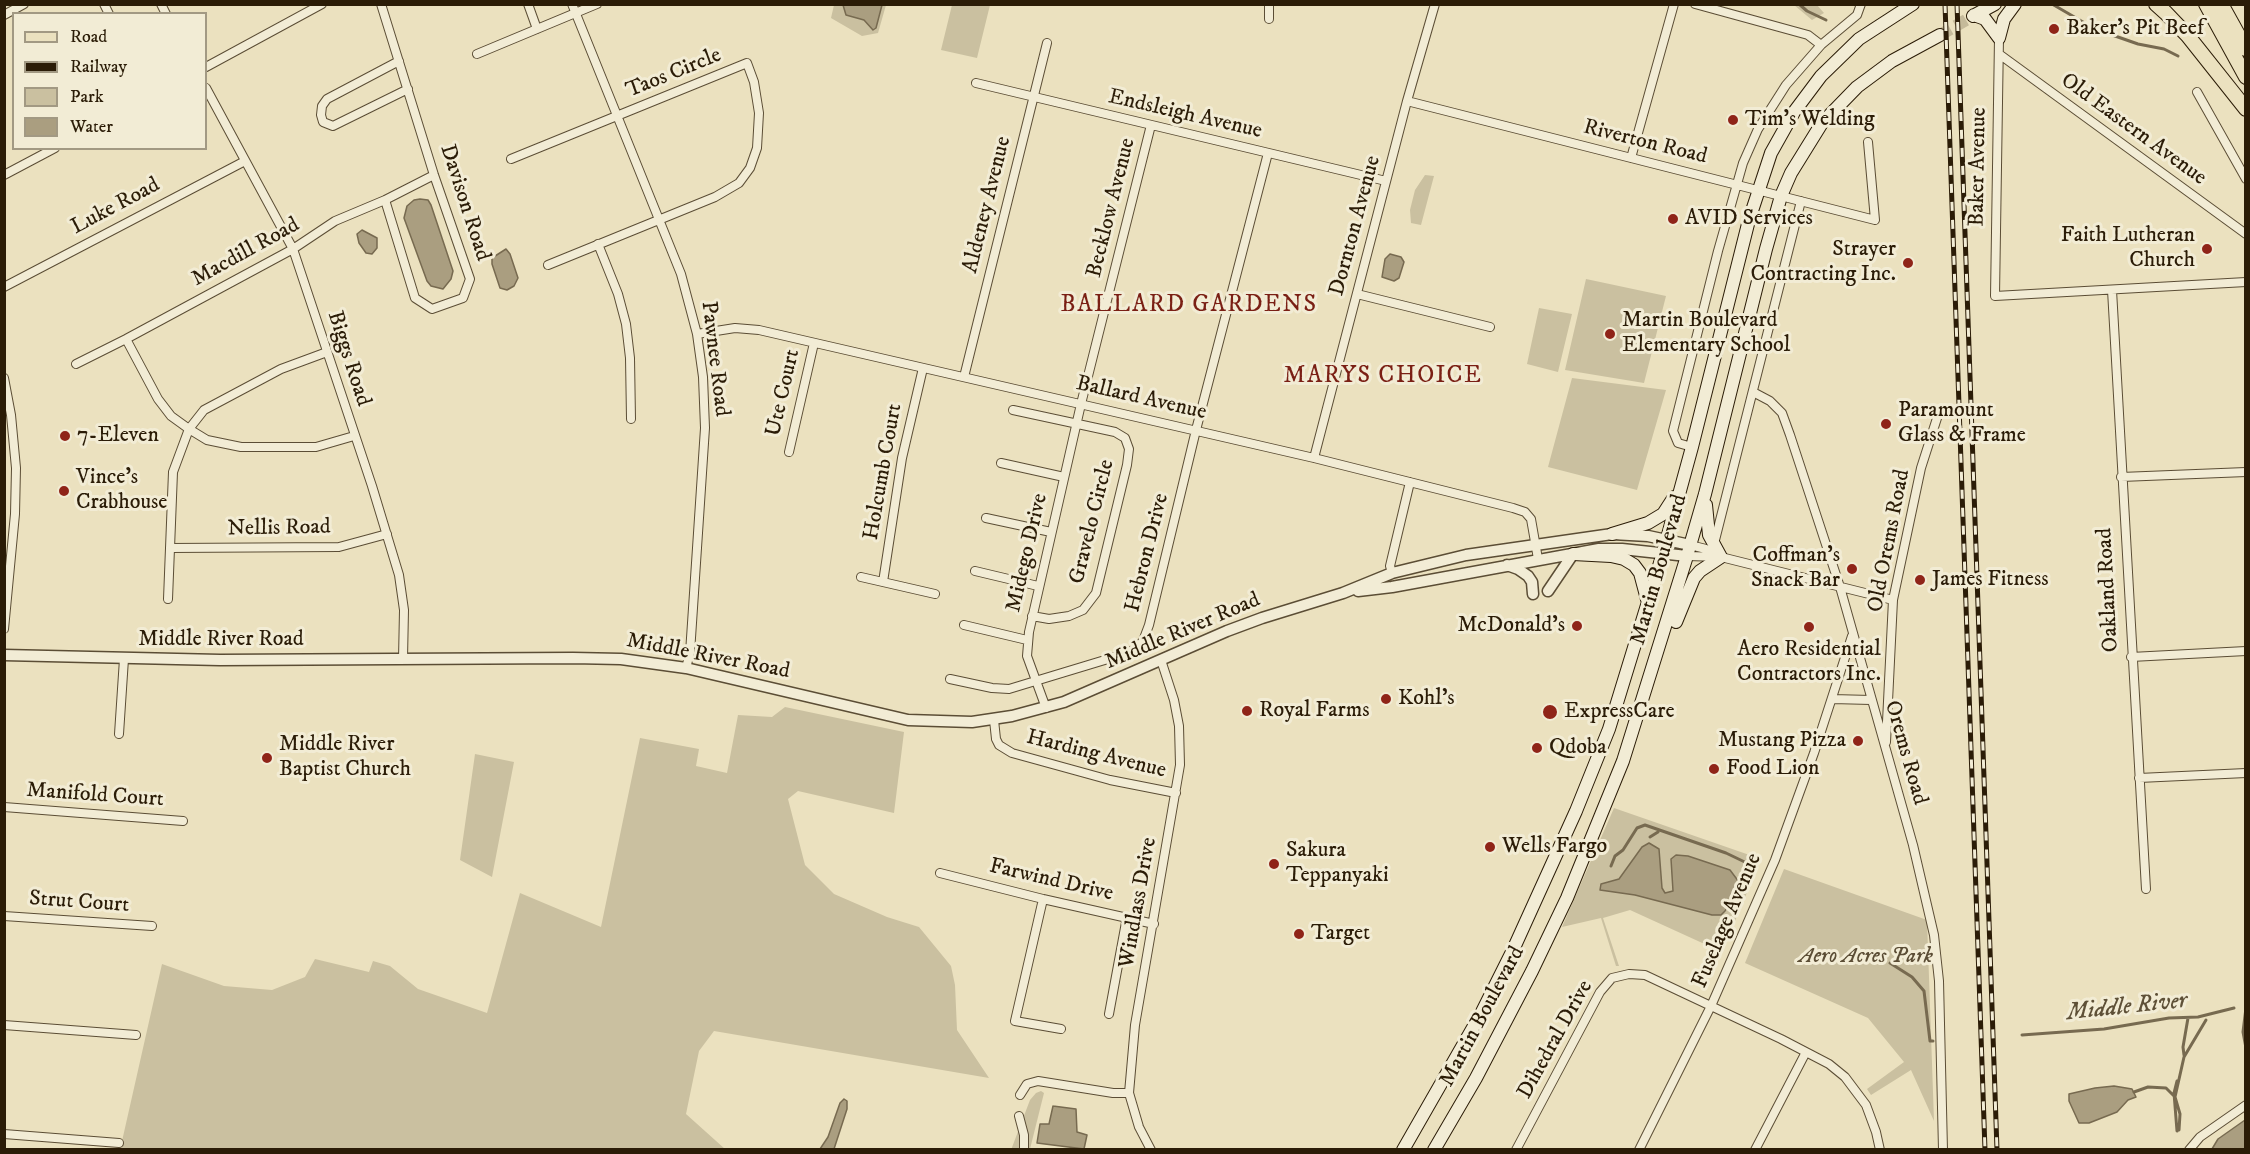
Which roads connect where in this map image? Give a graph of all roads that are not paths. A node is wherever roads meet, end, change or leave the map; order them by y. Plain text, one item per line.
1 (24, 4) edge
2 (322, 4) edge
3 (381, 4) edge
4 (528, 4) edge
5 (572, 4) edge
6 (597, 4) edge
7 (1269, 4) edge
8 (1435, 4) edge
9 (1674, 4) edge
10 (1695, 4) edge
11 (1861, 4) edge
12 (1913, 4) edge
13 (1995, 4) edge
14 (2014, 4) edge
15 (2156, 4) edge
16 (2206, 4) edge
17 (2221, 4) edge
18 (575, 14) junction
19 (4, 15) edge
20 (1269, 19) dead end
21 (537, 29) junction
22 (1940, 35) tunnel mouth
23 (1999, 38) junction
24 (1047, 43) dead end
25 (1821, 45) junction
26 (2246, 49) edge
27 (477, 54) dead end
28 (1999, 54) junction
29 (399, 61) junction
30 (207, 66) edge
31 (2246, 77) edge
32 (976, 83) dead end
33 (408, 89) junction
34 (207, 90) edge
35 (2197, 92) dead end
36 (1034, 97) junction
37 (1407, 101) junction
38 (2246, 109) edge
39 (617, 117) junction
40 (1152, 125) junction
41 (1868, 142) dead end
42 (51, 150) edge
43 (1268, 153) junction
44 (1631, 158) junction
45 (511, 159) dead end
46 (245, 161) junction
47 (434, 175) junction
48 (4, 176) edge
49 (2246, 179) edge
50 (1386, 181) junction
51 (1736, 185) junction
52 (1757, 190) junction
53 (1781, 196) junction
54 (385, 200) junction
55 (1801, 201) junction
56 (659, 220) junction
57 (2246, 234) edge
58 (598, 244) junction
59 (293, 249) junction
60 (548, 265) dead end
61 (2246, 282) edge
62 (4, 287) edge
63 (2112, 290) junction
64 (1357, 294) junction
65 (1490, 327) dead end
66 (697, 334) junction
67 (126, 339) junction
68 (814, 343) junction
69 (327, 352) junction
70 (76, 364) dead end
71 (923, 368) junction
72 (964, 377) junction
73 (4, 378) edge
74 (1753, 392) junction
75 (1081, 404) junction
76 (1013, 410) dead end
77 (1938, 415) dead end
78 (631, 419) dead end
79 (1076, 424) junction
80 (189, 429) junction
81 (1196, 430) junction
82 (354, 436) junction
83 (1692, 447) junction
84 (789, 452) dead end
85 (1314, 458) junction
86 (1000, 464) dead end
87 (2246, 472) edge
88 (1064, 477) junction
89 (2121, 477) junction
90 (1410, 482) junction
91 (1681, 486) junction
92 (1705, 494) junction
93 (986, 518) dead end
94 (1051, 532) junction
95 (387, 534) junction
96 (1612, 534) junction
97 (1666, 540) junction
98 (1535, 544) junction
99 (1714, 545) junction
100 (170, 548) junction
101 (1689, 550) junction
102 (1663, 553) junction
103 (1573, 554) junction
104 (1721, 557) junction
105 (1538, 559) junction
106 (1506, 565) junction
107 (975, 571) dead end
108 (1392, 573) junction
109 (861, 577) dead end
110 (883, 582) junction
111 (1038, 586) junction
112 (1840, 587) junction
113 (1548, 591) dead end
114 (1343, 593) junction
115 (936, 594) dead end
116 (1533, 594) dead end
117 (168, 599) dead end
118 (1893, 600) junction
119 (1648, 603) junction
120 (1032, 616) junction
121 (964, 626) dead end
122 (4, 629) edge
123 (1852, 636) junction
124 (1028, 640) junction
125 (2246, 651) edge
126 (4, 655) edge
127 (2131, 657) junction
128 (124, 659) junction
129 (404, 659) junction
130 (1161, 660) junction
131 (686, 668) junction
132 (950, 679) dead end
133 (1036, 682) junction
134 (1645, 695) junction
135 (1832, 699) junction
136 (1871, 700) junction
137 (1046, 708) junction
138 (994, 720) junction
139 (119, 734) dead end
140 (1886, 748) junction
141 (2246, 773) edge
142 (2139, 778) junction
143 (1176, 793) junction
144 (4, 807) edge
145 (183, 821) dead end
146 (940, 873) dead end
147 (2146, 889) dead end
148 (1043, 899) junction
149 (4, 916) edge
150 (1127, 917) junction
151 (1154, 924) junction
152 (152, 926) dead end
153 (1711, 1006) junction
154 (1109, 1014) dead end
155 (4, 1025) edge
156 (1061, 1029) dead end
157 (136, 1035) dead end
158 (1806, 1052) junction
159 (1129, 1093) junction
160 (1020, 1095) dead end
161 (2246, 1105) edge
162 (1019, 1116) dead end
163 (4, 1134) edge
164 (119, 1143) dead end
165 (1023, 1149) edge
166 (1151, 1149) edge
167 (1403, 1149) edge
168 (1434, 1149) edge
169 (1515, 1149) edge
170 (1639, 1149) edge
171 (1755, 1149) edge
172 (1880, 1149) edge
173 (1943, 1149) edge
174 (2189, 1149) edge

1 - 19 street
2 - 30 street
3 - 29 street, Davison Road
4 - 21 street
5 - 18 street, Pawnee Road
6 - 18 street
7 - 20 street
8 - 37 street, Dornton Avenue
9 - 44 street
10 - 25 street
11 - 25 street
12 - 52 main road, Martin Boulevard
13 - 23 main road
14 - 23 main road
15 - 38 main road
16 - 31 main road
17 - 26 main road
18 - 21 street
18 - 39 street, Pawnee Road
21 - 27 street
22 - 53 main road, Martin Boulevard
23 - 28 street, Baker Avenue
24 - 36 street, Aldeney Avenue
25 - 51 street
28 - 57 street, Old Eastern Avenue
28 - 63 street, Baker Avenue
29 - 33 street, Davison Road
29 - 33 street
32 - 36 street, Endsleigh Avenue
33 - 47 street, Davison Road
34 - 46 street, Biggs Road
35 - 49 street
36 - 40 street, Endsleigh Avenue
36 - 72 street, Aldeney Avenue
37 - 44 street, Riverton Road
37 - 50 street, Dornton Avenue
39 - 45 street
39 - 56 street, Pawnee Road
39 - 56 street, Taos Circle
40 - 43 street, Endsleigh Avenue
40 - 75 street, Becklow Avenue
41 - 55 street, Riverton Road
42 - 48 street
43 - 50 street, Endsleigh Avenue
43 - 81 street, Hebron Drive
44 - 51 street, Riverton Road
46 - 59 street, Biggs Road
46 - 62 street, Luke Road
47 - 54 street, Macdill Road
47 - 54 street, Davison Road
50 - 64 street, Dornton Avenue
51 - 52 street, Riverton Road
51 - 83 street
52 - 53 street, Riverton Road
52 - 83 main road, Martin Boulevard
53 - 55 street, Riverton Road
53 - 92 main road, Martin Boulevard
54 - 59 street, Macdill Road
55 - 74 street, Martin Boulevard
56 - 58 street
56 - 66 street, Pawnee Road
58 - 60 street
58 - 78 street
59 - 67 street, Macdill Road
59 - 69 street, Biggs Road
61 - 63 street
63 - 89 street, Oakland Road
64 - 65 street
64 - 85 street, Dornton Avenue
66 - 68 street, Ballard Avenue
66 - 131 street, Pawnee Road
67 - 70 street, Macdill Road
67 - 80 street
68 - 71 street, Ballard Avenue
68 - 84 street, Ute Court
69 - 80 street
69 - 82 street, Biggs Road
71 - 72 street, Ballard Avenue
71 - 110 street, Holcumb Court
72 - 75 street, Ballard Avenue
73 - 122 street
74 - 99 street, Martin Boulevard
74 - 112 street, Orems Road
75 - 79 street, Midego Drive
75 - 81 street, Ballard Avenue
76 - 79 street
77 - 118 street, Old Orems Road
79 - 88 street, Midego Drive
79 - 120 street, Gravelo Circle
80 - 82 street
80 - 100 street
81 - 85 street, Ballard Avenue
81 - 133 street, Hebron Drive
82 - 95 street, Biggs Road
83 - 91 main road, Martin Boulevard
85 - 90 street, Ballard Avenue
86 - 88 street
87 - 89 street
88 - 94 street, Midego Drive
89 - 127 street, Oakland Road
90 - 98 street, Ballard Avenue
90 - 108 street
91 - 96 main road
91 - 97 main road, Martin Boulevard
92 - 99 main road
92 - 101 main road, Martin Boulevard
93 - 94 street
94 - 111 street, Midego Drive
95 - 100 street, Nellis Road
95 - 129 street, Biggs Road
96 - 97 street, Middle River Road
96 - 98 street, Middle River Road
97 - 101 street, Middle River Road
97 - 102 main road, Martin Boulevard
98 - 105 street, Ballard Avenue
98 - 108 street, Middle River Road
99 - 104 main road
100 - 117 street
101 - 102 street, Middle River Road
101 - 104 street, Middle River Road
101 - 134 main road, Martin Boulevard
102 - 103 street, Middle River Road
102 - 119 main road, Martin Boulevard
103 - 105 street, Middle River Road
103 - 113 street
103 - 119 main road
104 - 112 street, Middle River Road
104 - 134 main road
105 - 106 street, Middle River Road
106 - 114 street, Middle River Road
106 - 116 street
107 - 111 street
108 - 114 street, Middle River Road
109 - 110 street
110 - 115 street
111 - 120 street, Midego Drive
112 - 118 street, Middle River Road
112 - 123 street, Orems Road
114 - 130 street, Middle River Road
118 - 140 street, Old Orems Road
119 - 167 main road, Martin Boulevard
120 - 124 street, Midego Drive
121 - 124 street
123 - 135 street, Fuselage Avenue
123 - 136 street, Orems Road
124 - 133 street, Midego Drive
125 - 127 street
126 - 128 street, Middle River Road
127 - 142 street, Oakland Road
128 - 129 street, Middle River Road
128 - 139 street
129 - 131 street, Middle River Road
130 - 137 street, Middle River Road
130 - 143 street, Windlass Drive
131 - 138 street, Middle River Road
132 - 133 street, Hebron Drive
133 - 137 street, Midego Drive
134 - 168 main road, Martin Boulevard
135 - 136 street
135 - 153 street, Fuselage Avenue
136 - 140 street, Orems Road
137 - 138 street, Middle River Road
138 - 143 street, Harding Avenue
140 - 173 street, Orems Road
141 - 142 street
142 - 147 street, Oakland Road
143 - 151 street, Windlass Drive
144 - 145 street, Manifold Court
146 - 148 street, Farwind Drive
148 - 150 street, Farwind Drive
148 - 156 street
149 - 152 street, Strut Court
150 - 151 street, Farwind Drive
150 - 154 street
151 - 159 street, Windlass Drive
153 - 158 street
153 - 169 street, Dihedral Drive
153 - 170 street, Fuselage Avenue
155 - 157 street
158 - 171 street
158 - 172 street
159 - 160 street
159 - 166 street, Windlass Drive
161 - 174 street
162 - 165 street
163 - 164 street

